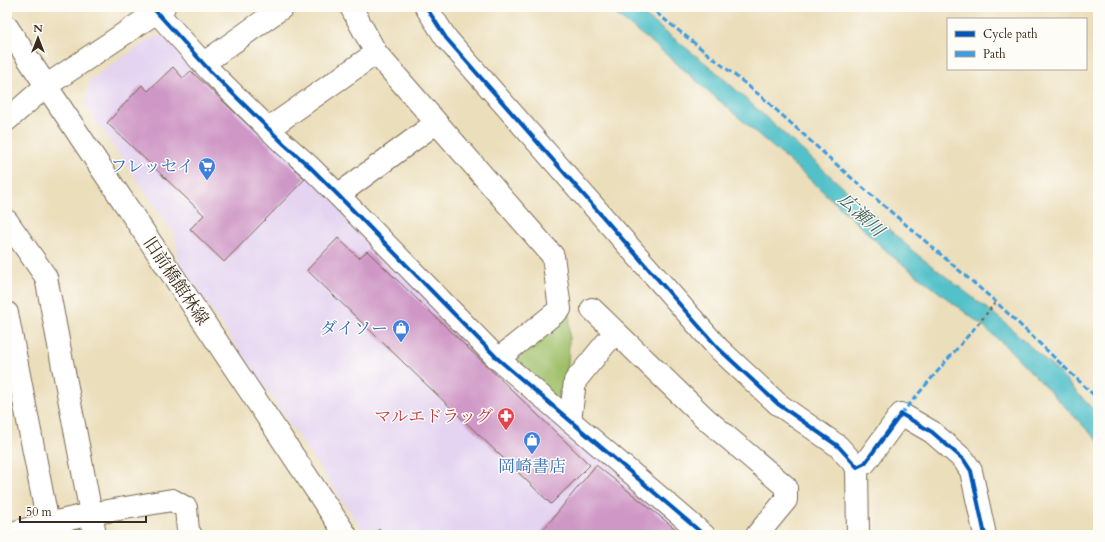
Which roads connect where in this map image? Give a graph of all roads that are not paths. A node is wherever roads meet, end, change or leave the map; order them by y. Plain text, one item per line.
1 (283, 7) edge
2 (351, 7) edge
3 (426, 7) edge
4 (158, 9) edge
5 (7, 27) edge
6 (376, 54) junction
7 (204, 63) junction
8 (46, 86) junction
9 (7, 120) edge
10 (436, 123) junction
11 (268, 129) junction
12 (338, 195) junction
13 (7, 221) edge
14 (592, 309) dead end
15 (7, 313) edge
16 (615, 332) junction
17 (498, 359) junction
18 (570, 421) junction
19 (857, 466) junction
20 (48, 524) junction
21 (93, 525) edge
22 (7, 534) edge
23 (191, 535) edge
24 (346, 535) edge
25 (704, 535) edge
26 (757, 535) edge
27 (858, 535) edge
28 (985, 535) edge

1 - 7 street
2 - 6 street
3 - 19 street
4 - 7 street
4 - 8 street
5 - 8 street, 旧前橋館林線
6 - 10 street
6 - 11 street
7 - 11 street
8 - 9 street
8 - 24 street, 旧前橋館林線
10 - 12 street
10 - 17 street
11 - 12 street
12 - 17 street
13 - 21 street
14 - 16 street
15 - 20 street
16 - 18 street
16 - 26 street
17 - 18 street
18 - 25 street
19 - 27 street
19 - 28 street
20 - 21 street
20 - 22 street
21 - 23 street

